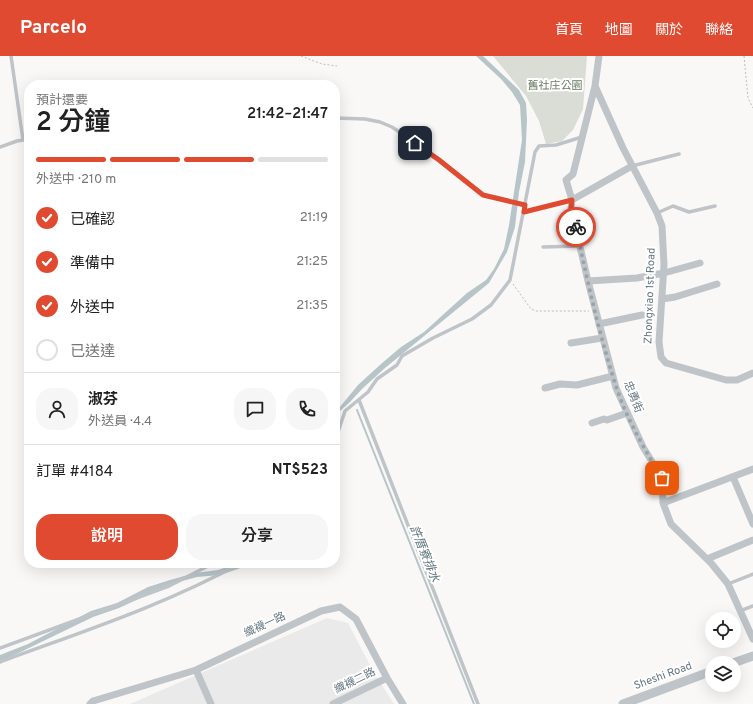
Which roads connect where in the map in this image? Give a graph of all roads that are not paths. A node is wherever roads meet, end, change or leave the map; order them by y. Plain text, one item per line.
1 (11, 56) edge
2 (599, 56) edge
3 (595, 86) junction
4 (340, 118) edge
5 (583, 137) junction
6 (23, 140) joint
7 (0, 147) edge
8 (679, 154) dead end
9 (632, 166) junction
10 (572, 200) junction
11 (525, 205) junction
12 (715, 206) dead end
13 (524, 212) junction
14 (657, 213) junction
15 (580, 246) junction
16 (543, 247) dead end
17 (700, 263) dead end
18 (664, 273) junction
19 (588, 281) junction
20 (717, 284) dead end
21 (662, 299) junction
22 (642, 315) dead end
23 (599, 324) junction
24 (602, 338) junction
25 (571, 343) dead end
26 (753, 373) edge
27 (613, 376) junction
28 (545, 388) dead end
29 (359, 400) junction
30 (627, 413) junction
31 (592, 424) dead end
32 (340, 426) edge
33 (753, 469) edge
34 (733, 477) junction
35 (663, 503) junction
36 (753, 524) edge
37 (753, 540) edge
38 (707, 559) junction
39 (204, 568) edge
40 (232, 568) edge
41 (753, 574) edge
42 (728, 584) junction
43 (753, 606) edge
44 (740, 611) junction
45 (753, 639) edge
46 (0, 648) edge
47 (753, 656) edge
48 (741, 660) edge
49 (0, 662) edge
50 (196, 670) junction
51 (705, 674) edge
52 (387, 678) junction
53 (90, 704) edge
54 (211, 704) edge
55 (333, 704) edge
56 (403, 704) edge
57 (478, 704) edge
58 (623, 704) edge

1 - 6 lane
2 - 3 street
3 - 5 street
3 - 9 street, Zhongxiao 1st Road
4 - 11 lane
5 - 10 street, 忠勇街
5 - 11 lane
6 - 7 lane
8 - 9 lane
9 - 10 street
9 - 14 street, Zhongxiao 1st Road
10 - 13 lane
10 - 15 street, 忠勇街
11 - 13 lane
12 - 14 lane
13 - 29 lane
14 - 18 street, Zhongxiao 1st Road
15 - 16 lane
15 - 19 street, 忠勇街
17 - 18 street
18 - 19 street
18 - 21 street, Zhongxiao 1st Road
19 - 23 street, 忠勇街
20 - 21 street
21 - 26 street, Zhongxiao 1st Road
22 - 23 street
23 - 24 street, 忠勇街
24 - 25 street
24 - 27 street, 忠勇街
27 - 28 street
27 - 30 street, 忠勇街
29 - 32 lane
29 - 57 lane
30 - 31 street
30 - 35 street, 忠勇街
33 - 34 street
34 - 35 street
34 - 36 street
35 - 38 street, 忠勇街
37 - 38 street
38 - 42 street, 忠勇街
39 - 46 lane
40 - 49 lane
41 - 42 lane
42 - 44 street, 忠勇街
43 - 44 lane
44 - 45 street, 忠勇街
47 - 48 street
50 - 52 street, 織襪一路
50 - 53 street, 織襪一路
50 - 54 street
51 - 58 street, Sheshi Road
52 - 55 street, 織襪二路
52 - 56 street, 織襪一路

